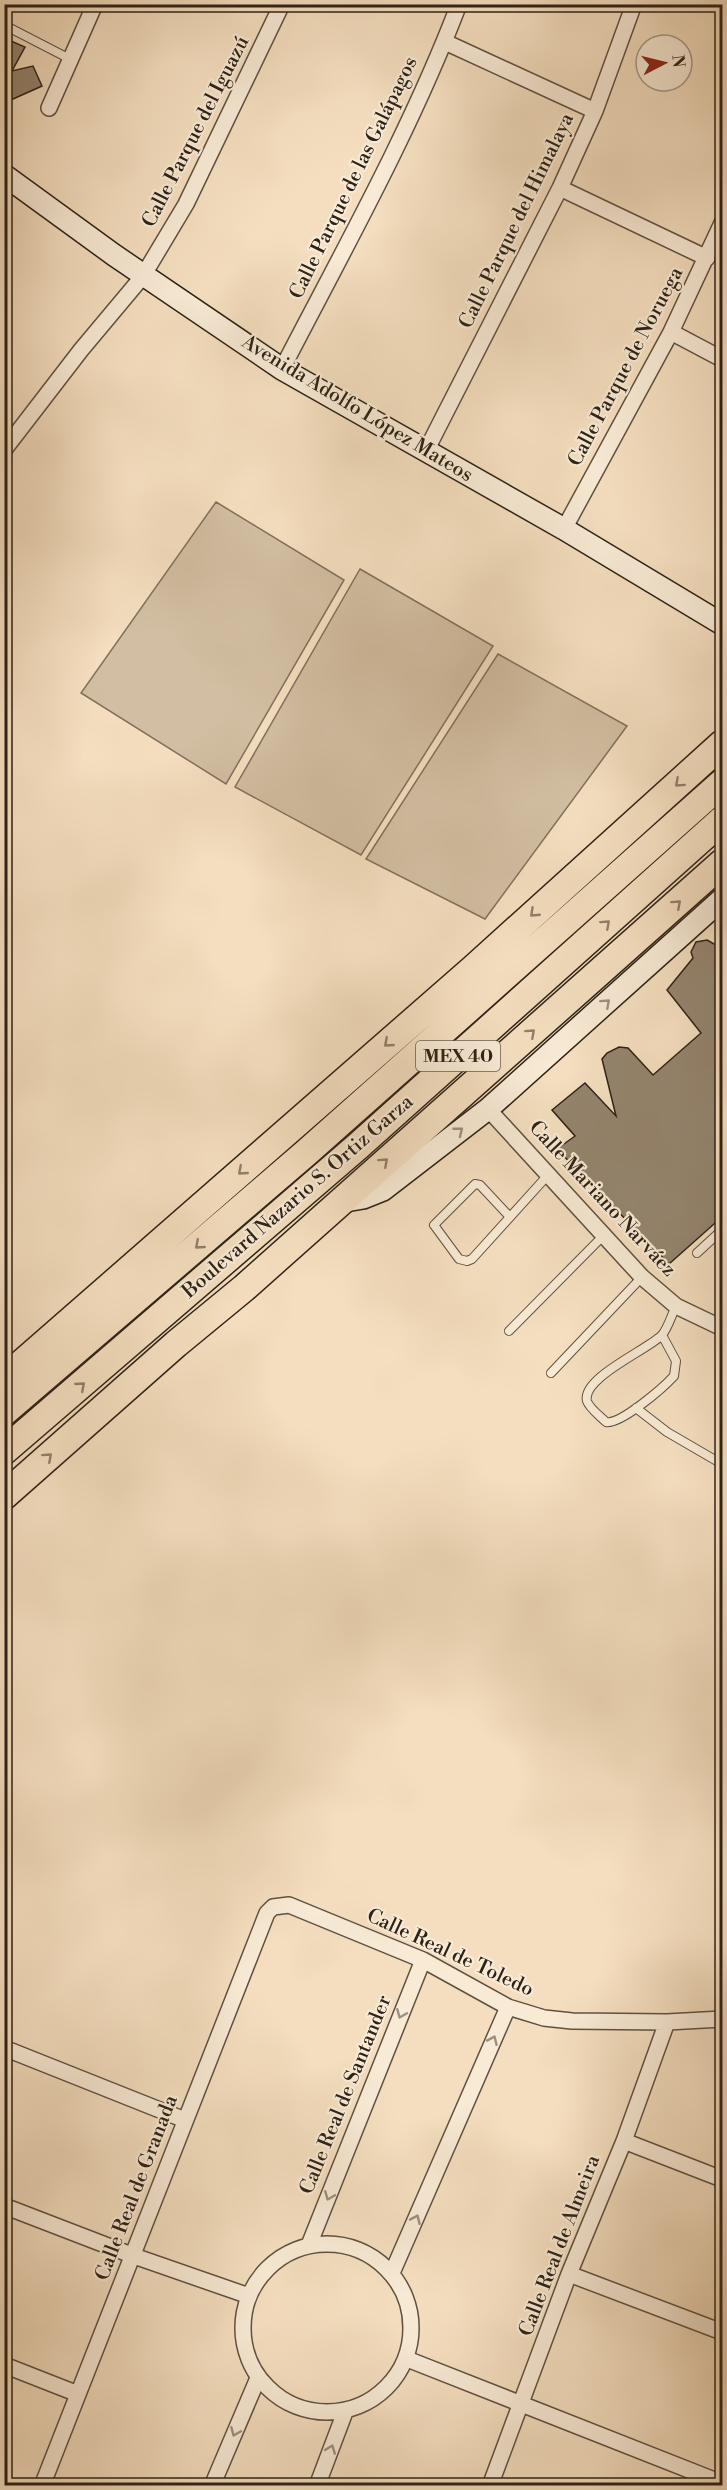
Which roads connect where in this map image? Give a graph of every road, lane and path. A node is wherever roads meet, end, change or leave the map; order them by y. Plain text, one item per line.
1 (95, 4) edge
2 (282, 4) edge
3 (459, 4) edge
4 (634, 4) edge
5 (4, 25) edge
6 (445, 42) junction
7 (70, 59) junction
8 (49, 108) dead end
9 (595, 111) junction
10 (4, 175) edge
11 (560, 188) junction
12 (723, 223) edge
13 (707, 258) junction
14 (143, 276) junction
15 (670, 332) junction
16 (723, 359) edge
17 (282, 369) junction
18 (4, 450) edge
19 (426, 451) junction
20 (564, 529) junction
21 (723, 624) edge
22 (723, 744) edge
23 (723, 783) edge
24 (723, 820) edge
25 (723, 863) edge
26 (723, 898) edge
27 (473, 969) junction
28 (452, 1024) junction
29 (488, 1109) junction
30 (357, 1147) junction
31 (548, 1175) junction
32 (339, 1203) junction
33 (510, 1217) junction
34 (723, 1230) edge
35 (604, 1235) junction
36 (697, 1253) dead end
37 (642, 1277) junction
38 (676, 1306) junction
39 (723, 1328) edge
40 (509, 1331) dead end
41 (662, 1335) junction
42 (176, 1344) junction
43 (551, 1372) dead end
44 (4, 1378) edge
45 (636, 1408) junction
46 (4, 1412) edge
47 (4, 1451) edge
48 (723, 1464) edge
49 (4, 1496) edge
50 (273, 1907) joint
51 (423, 1960) junction
52 (508, 2007) junction
53 (723, 2019) edge
54 (667, 2022) junction
55 (4, 2048) edge
56 (185, 2120) junction
57 (624, 2141) junction
58 (718, 2174) edge
59 (4, 2206) edge
60 (309, 2245) junction
61 (134, 2256) junction
62 (392, 2273) junction
63 (569, 2274) junction
64 (249, 2296) junction
65 (723, 2332) edge
66 (407, 2359) junction
67 (4, 2366) edge
68 (258, 2378) junction
69 (78, 2394) junction
70 (521, 2405) junction
71 (345, 2412) junction
72 (691, 2479) edge
73 (723, 2483) edge
74 (42, 2486) edge
75 (212, 2486) edge
76 (317, 2486) edge
77 (490, 2486) edge

1 - 7 street
2 - 14 street, Calle Parque del Iguazú
3 - 6 street, Calle Parque de las Galápagos
4 - 9 street, Calle Parque del Himalaya
5 - 7 lane
6 - 9 street
6 - 17 street, Calle Parque de las Galápagos
7 - 8 street
9 - 11 street, Calle Parque del Himalaya
10 - 14 street, Avenida Adolfo López Mateos
11 - 13 street
11 - 19 street, Calle Parque del Himalaya
12 - 13 street, Calle Parque de Noruega
13 - 15 street, Calle Parque de Noruega
14 - 17 street, Avenida Adolfo López Mateos
14 - 18 street, Calle Parque del Iguazú
15 - 16 street
15 - 20 street, Calle Parque de Noruega
17 - 19 street, Avenida Adolfo López Mateos
19 - 20 street, Avenida Adolfo López Mateos
20 - 21 street, Avenida Adolfo López Mateos
22 -> 27 highway
23 - 28 highway, Boulevard Nazario S. Ortiz Garza / MEX 40
30 -> 24 highway, Boulevard Nazario S. Ortiz Garza / MEX 40
32 -> 25 highway
29 -> 26 street
27 - 28 highway
27 -> 44 highway
28 -> 46 highway, Boulevard Nazario S. Ortiz Garza / MEX 40
29 - 31 street, Calle Mariano Narváez
32 -> 29 street
30 - 42 highway
47 -> 30 highway, Boulevard Nazario S. Ortiz Garza / MEX 40
31 - 33 lane
31 - 35 street, Calle Mariano Narváez
32 - 42 highway
33 - 33 lane
34 - 36 lane
35 - 37 street, Calle Mariano Narváez
35 - 40 lane
37 - 38 street, Calle Mariano Narváez
37 - 43 lane
38 - 39 street, Calle Mariano Narváez
38 - 41 lane
41 - 45 lane
41 - 45 lane
49 -> 42 highway
45 - 48 lane
50 - 51 street, Calle Real de Toledo
50 - 56 street, Calle Real de Granada
51 - 52 street, Calle Real de Toledo
51 -> 60 street, Calle Real de Santander
52 - 54 street, Calle Real de Toledo
62 -> 52 street
53 - 54 street, Calle Real de Toledo
54 - 57 street, Calle Real de Almeira
55 - 56 street
56 - 61 street, Calle Real de Granada
57 - 58 street
57 - 63 street, Calle Real de Almeira
59 - 61 street
60 - 62 street
60 - 64 street
61 - 64 street
61 - 69 street, Calle Real de Granada
62 - 66 street
63 - 65 street
63 - 70 street, Calle Real de Almeira
64 - 68 street
66 - 70 street
66 - 71 street
67 - 69 street
68 - 71 street
68 -> 75 street
69 - 74 street, Calle Real de Granada
70 - 72 street
70 - 77 street, Calle Real de Almeira
76 -> 71 street
72 - 73 street

